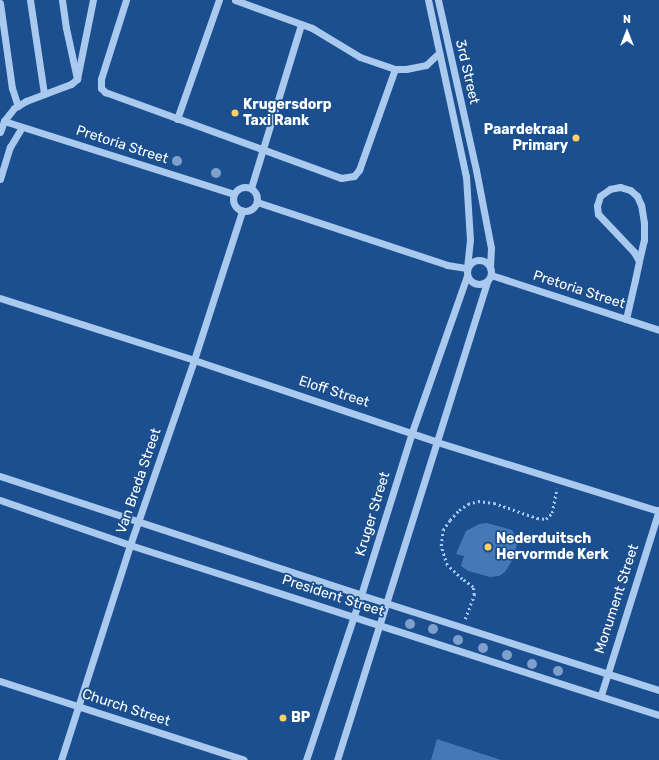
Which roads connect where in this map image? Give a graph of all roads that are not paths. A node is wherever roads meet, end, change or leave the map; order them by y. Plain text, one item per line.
1 (30, 0) edge
2 (62, 0) edge
3 (93, 0) edge
4 (126, 0) edge
5 (219, 0) edge
6 (235, 0) edge
7 (428, 0) edge
8 (438, 0) edge
9 (0, 3) edge
10 (301, 24) junction
11 (439, 53) junction
12 (395, 68) junction
13 (77, 79) junction
14 (44, 94) junction
15 (18, 106) junction
16 (177, 119) junction
17 (4, 121) junction
18 (22, 127) junction
19 (0, 132) edge
20 (263, 149) junction
21 (0, 179) edge
22 (251, 188) junction
23 (234, 194) junction
24 (257, 202) junction
25 (242, 211) junction
26 (639, 260) junction
27 (490, 267) junction
28 (468, 268) junction
29 (467, 276) junction
30 (489, 278) junction
31 (0, 298) edge
32 (626, 319) junction
33 (659, 330) edge
34 (194, 360) junction
35 (412, 432) junction
36 (438, 442) junction
37 (0, 476) edge
38 (0, 500) edge
39 (659, 511) edge
40 (139, 521) junction
41 (130, 545) junction
42 (361, 595) junction
43 (386, 603) junction
44 (354, 616) junction
45 (380, 624) junction
46 (608, 673) junction
47 (0, 681) edge
48 (659, 690) edge
49 (600, 695) junction
50 (78, 707) junction
51 (659, 715) edge
52 (62, 760) edge
53 (244, 760) edge
54 (306, 760) edge
55 (337, 760) edge

1 - 14 street
2 - 13 street
3 - 13 street
4 - 16 street
5 - 16 street
6 - 10 street
7 - 11 street, 3rd Street
8 - 27 street, 3rd Street
9 - 15 street
10 - 12 street
10 - 20 street
11 - 12 street
11 - 28 street, 3rd Street
12 - 20 street
13 - 14 street
14 - 15 street
15 - 17 street
16 - 20 street
17 - 18 street, Pretoria Street
17 - 19 street
18 - 21 street
18 - 23 street, Pretoria Street
20 - 22 street
22 - 23 street
22 - 24 street
23 - 25 street
24 - 25 street
24 - 28 street
25 - 34 street, Van Breda Street
26 - 26 street
26 - 32 street
27 - 28 street
27 - 30 street
28 - 29 street
29 - 30 street
29 - 35 street, Kruger Street
30 - 32 street, Pretoria Street
30 - 36 street
31 - 34 street, Eloff Street
32 - 33 street, Pretoria Street
34 - 35 street, Eloff Street
34 - 40 street, Van Breda Street
35 - 36 street, Eloff Street
35 - 42 street, Kruger Street
36 - 39 street, Eloff Street
36 - 43 street
37 - 40 street, President Street
38 - 41 street, President Street
39 - 46 street, Monument Street
40 - 41 street, Van Breda Street
40 - 42 street, President Street
41 - 44 street, President Street
41 - 50 street, Van Breda Street
42 - 43 street, President Street
42 - 44 street, Kruger Street
43 - 45 street
43 - 46 street, President Street
44 - 45 street, President Street
44 - 54 street, Kruger Street
45 - 49 street, President Street
45 - 55 street
46 - 48 street, President Street
46 - 49 street, Monument Street
47 - 50 street, Church Street
49 - 51 street, President Street
50 - 52 street, Van Breda Street
50 - 53 street, Church Street

